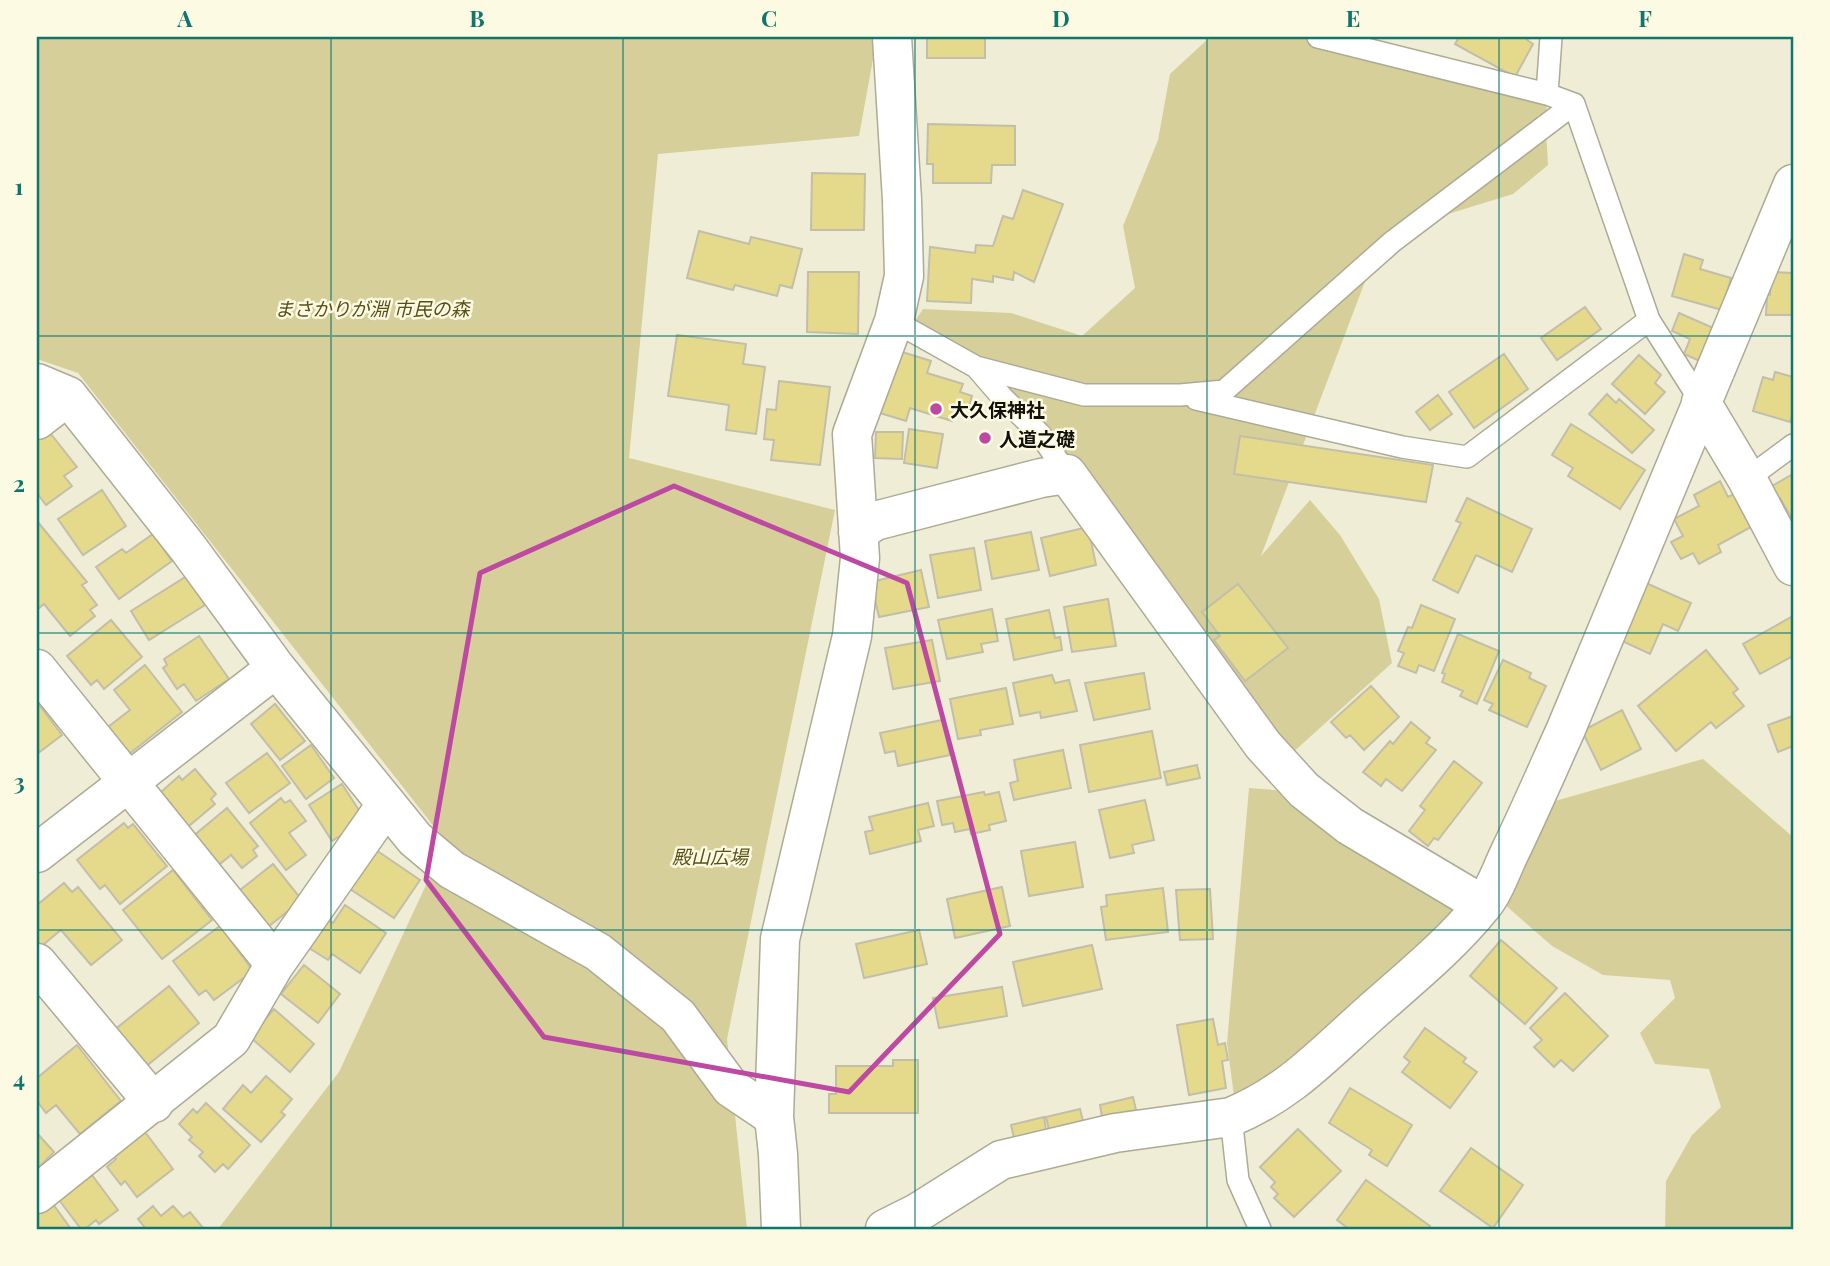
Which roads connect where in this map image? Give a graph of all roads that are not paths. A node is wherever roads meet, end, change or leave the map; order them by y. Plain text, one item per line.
1 (892, 37) edge
2 (1318, 37) edge
3 (1551, 37) edge
4 (1547, 94) junction
5 (1574, 104) junction
6 (1793, 184) edge
7 (1649, 320) junction
8 (894, 321) junction
9 (976, 367) junction
10 (52, 390) edge
11 (1180, 396) junction
12 (1702, 401) junction
13 (37, 420) edge
14 (1793, 444) edge
15 (1067, 474) junction
16 (1747, 479) junction
17 (858, 532) junction
18 (1793, 566) edge
19 (276, 668) junction
20 (37, 669) edge
21 (128, 782) junction
22 (386, 804) junction
23 (37, 853) edge
24 (1483, 905) junction
25 (37, 963) edge
26 (275, 964) junction
27 (154, 1103) junction
28 (774, 1117) junction
29 (1231, 1117) junction
30 (37, 1194) edge
31 (781, 1229) edge
32 (885, 1229) edge
33 (1260, 1229) edge

1 - 8 street
2 - 4 lane
3 - 4 lane
4 - 5 lane
5 - 7 lane
5 - 11 lane
6 - 12 street
7 - 11 lane
7 - 12 lane
8 - 9 lane
8 - 17 street
9 - 11 lane
9 - 15 lane
10 - 13 street
10 - 19 street
12 - 16 street
12 - 24 street
14 - 16 lane
15 - 17 street
15 - 24 street
16 - 18 street
17 - 28 street
19 - 21 street
19 - 22 street
20 - 21 street
21 - 23 street
21 - 26 street
22 - 26 street
22 - 28 street
24 - 29 street
25 - 27 street
26 - 27 street
27 - 30 street
28 - 31 street
29 - 32 street
29 - 33 lane

